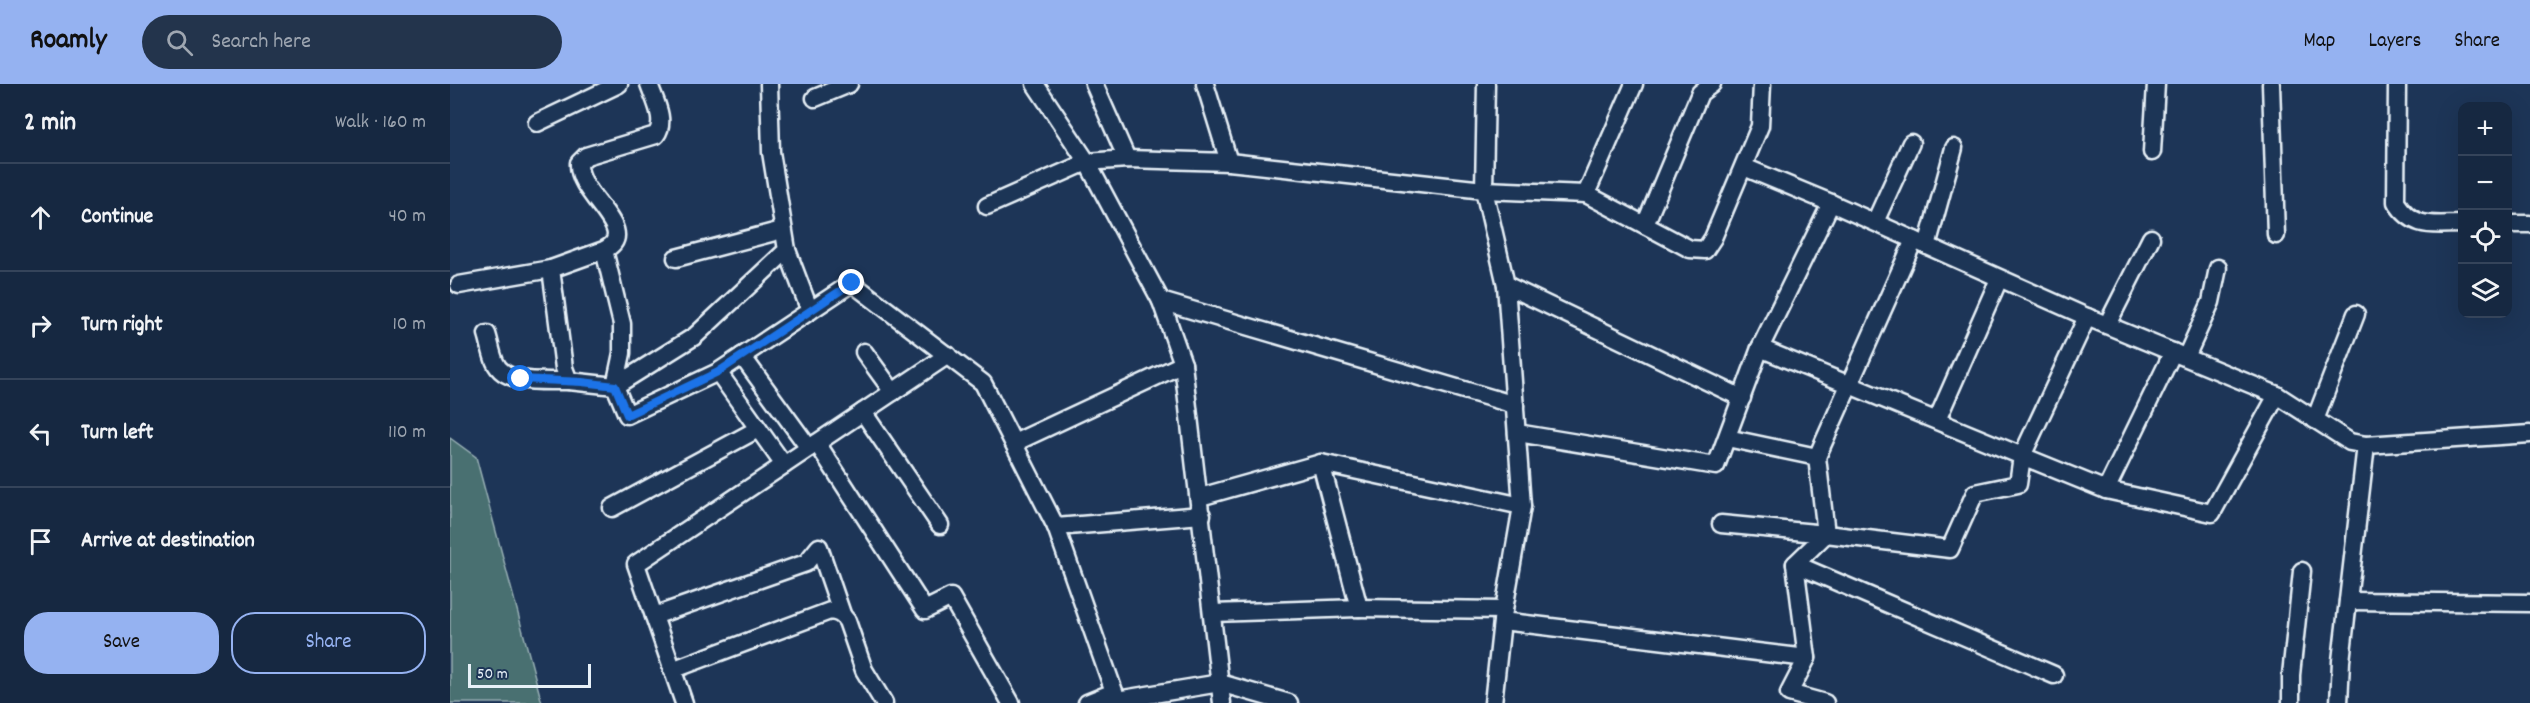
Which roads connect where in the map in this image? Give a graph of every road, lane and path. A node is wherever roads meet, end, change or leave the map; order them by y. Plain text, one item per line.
1 (619, 84) edge
2 (649, 84) edge
3 (769, 84) edge
4 (849, 84) edge
5 (1035, 84) edge
6 (1094, 84) edge
7 (1205, 84) edge
8 (1486, 84) edge
9 (1634, 84) edge
10 (1712, 84) edge
11 (2156, 84) edge
12 (2271, 84) edge
13 (2397, 84) edge
14 (1757, 85) edge
15 (815, 98) dead end
16 (537, 123) dead end
17 (1911, 143) dead end
18 (1953, 148) dead end
19 (2152, 152) dead end
20 (1126, 159) junction
21 (1087, 162) junction
22 (1229, 162) junction
23 (1744, 167) junction
24 (1484, 190) junction
25 (1586, 194) junction
26 (1831, 203) junction
27 (987, 206) dead end
28 (1875, 222) junction
29 (2458, 224) edge
30 (2512, 224) edge
31 (2530, 224) edge
32 (1645, 225) junction
33 (782, 230) junction
34 (2276, 235) dead end
35 (2151, 238) dead end
36 (1921, 243) junction
37 (603, 250) junction
38 (786, 250) junction
39 (676, 258) dead end
40 (2218, 268) dead end
41 (551, 269) junction
42 (1999, 279) junction
43 (459, 285) dead end
44 (1506, 285) junction
45 (1161, 301) junction
46 (810, 311) junction
47 (2356, 314) dead end
48 (2087, 317) junction
49 (2107, 325) junction
50 (487, 334) dead end
51 (1760, 348) junction
52 (864, 352) dead end
53 (2180, 354) junction
54 (948, 355) junction
55 (742, 356) junction
56 (1183, 364) junction
57 (718, 372) junction
58 (569, 381) junction
59 (1849, 384) junction
60 (615, 386) junction
61 (893, 392) junction
62 (2277, 395) junction
63 (1742, 398) junction
64 (1515, 405) junction
65 (863, 412) junction
66 (1937, 420) junction
67 (2315, 420) junction
68 (758, 429) junction
69 (1517, 434) junction
70 (2530, 434) edge
71 (1727, 438) junction
72 (1014, 443) junction
73 (813, 445) junction
74 (2366, 445) junction
75 (2022, 456) junction
76 (1817, 458) junction
77 (1320, 463) junction
78 (783, 465) junction
79 (2106, 490) junction
80 (1200, 497) junction
81 (1522, 506) junction
82 (612, 508) dead end
83 (1202, 515) junction
84 (1720, 524) dead end
85 (940, 525) dead end
86 (1056, 527) junction
87 (1826, 534) junction
88 (1795, 564) junction
89 (2302, 571) dead end
90 (2348, 601) junction
91 (2530, 603) edge
92 (1359, 608) junction
93 (1213, 613) junction
94 (842, 614) junction
95 (654, 616) junction
96 (1503, 616) junction
97 (1807, 658) junction
98 (672, 670) junction
99 (2054, 675) dead end
100 (1220, 683) junction
101 (1116, 698) edge
102 (1787, 698) edge
103 (684, 703) edge
104 (884, 703) edge
105 (1011, 703) edge
106 (1087, 703) edge
107 (1222, 703) edge
108 (1289, 703) edge
109 (1493, 703) edge
110 (1825, 703) edge
111 (2291, 703) edge
112 (2339, 703) edge

1 - 16 street
2 - 37 street
3 - 33 street
4 - 15 street
5 - 21 street
6 - 20 street
7 - 22 street
8 - 24 street
9 - 25 street
10 - 32 street
11 - 19 street
12 - 34 street
13 - 29 street
14 - 23 street
17 - 28 street
18 - 36 street
20 - 21 street
20 - 22 street
21 - 27 street
21 - 45 street
22 - 24 street
23 - 26 street
23 - 32 street
24 - 25 street
24 - 44 street
25 - 32 street
26 - 28 street
26 - 51 street
28 - 36 street
30 - 31 street
33 - 38 street
33 - 39 street
35 - 49 street
36 - 42 street
36 - 59 street
37 - 41 street
37 - 60 street
38 - 46 street
38 - 60 street
40 - 53 street
41 - 43 street
41 - 58 street
42 - 48 street
42 - 66 street
44 - 63 street
44 - 64 street
45 - 56 street
45 - 64 street
46 - 54 street
46 - 55 street
47 - 67 street
48 - 49 street
48 - 75 street
49 - 53 street
50 - 58 street
51 - 59 street
51 - 63 street
52 - 61 street
53 - 62 street
53 - 79 street
54 - 61 street
54 - 72 street
55 - 57 street
55 - 73 street
56 - 72 street
56 - 80 street
57 - 60 street
57 - 68 street
58 - 60 street
59 - 66 street
59 - 76 street
61 - 65 street
62 - 67 street
62 - 79 street
63 - 71 street
64 - 69 street
65 - 73 street
65 - 85 street
66 - 75 street
67 - 74 street
68 - 78 street
68 - 82 street
69 - 71 street
69 - 81 street
70 - 74 street
71 - 76 street
72 - 86 street
73 - 78 street
73 - 105 street
74 - 90 street
75 - 79 street
75 - 87 street
76 - 87 street
77 - 80 street
77 - 81 street
77 - 92 street
78 - 95 street
80 - 83 street
81 - 96 street
83 - 86 street
83 - 93 street
84 - 87 street
86 - 101 street
87 - 88 street
88 - 97 street
88 - 99 street
89 - 111 street
90 - 91 street
90 - 112 street
92 - 93 street
92 - 96 street
93 - 100 street
94 - 95 street
94 - 98 street
94 - 104 street
95 - 98 street
96 - 97 street
96 - 109 street
97 - 102 street
98 - 103 street
100 - 101 street
100 - 107 street
100 - 108 street
101 - 106 street
102 - 110 street

